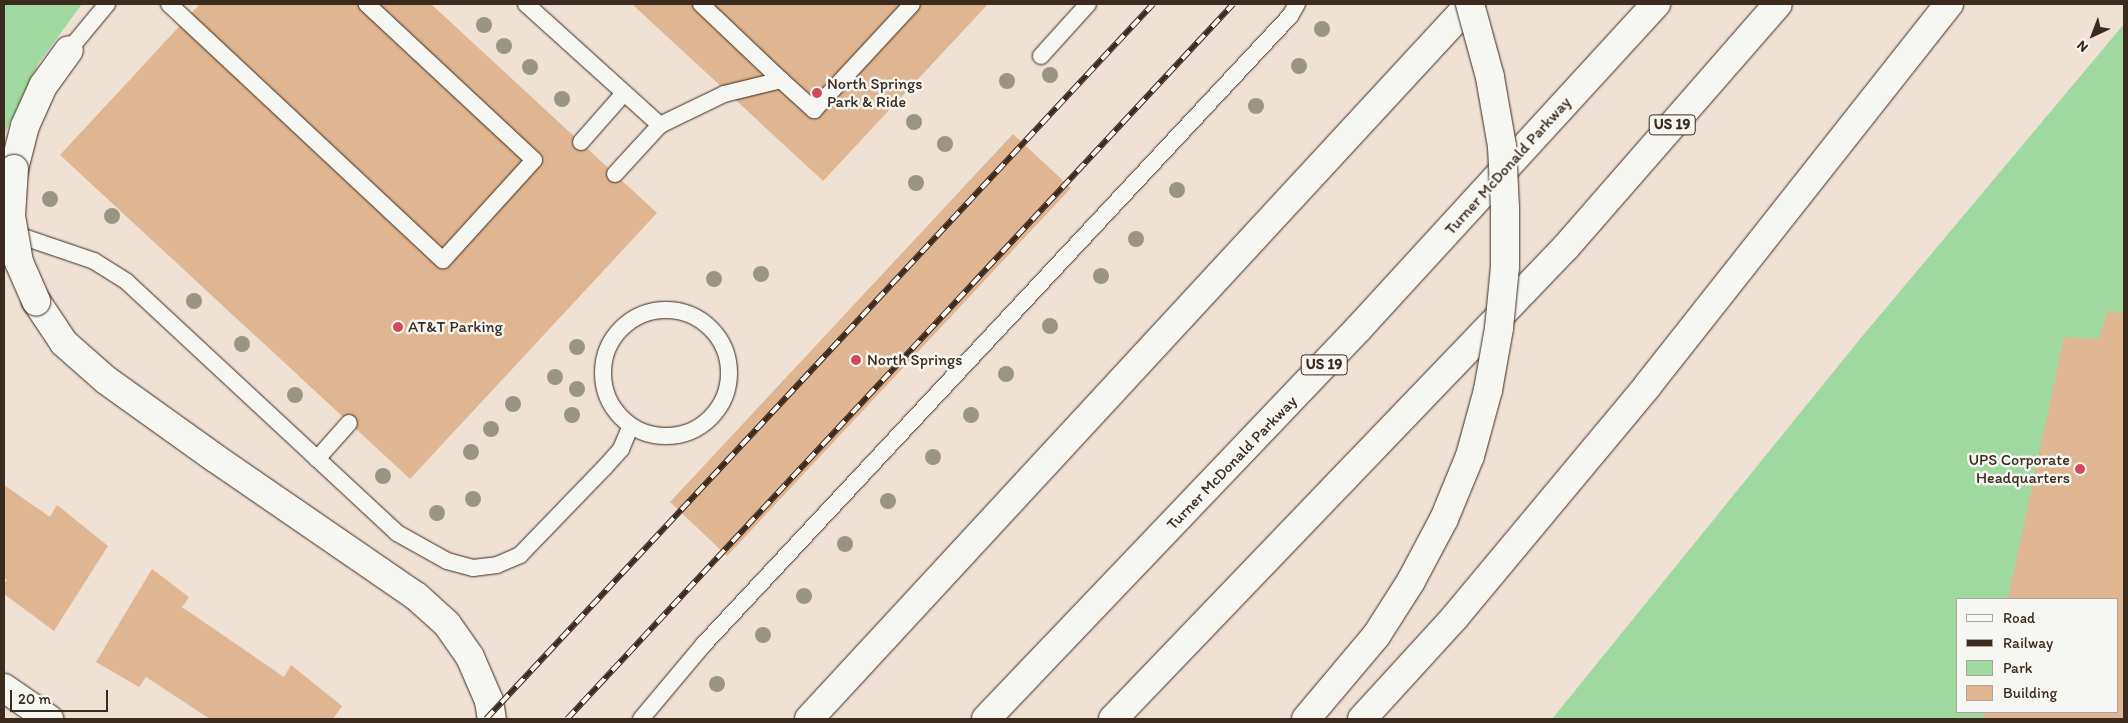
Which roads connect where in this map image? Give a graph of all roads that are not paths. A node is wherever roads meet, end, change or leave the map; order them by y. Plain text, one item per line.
1 (107, 4) edge
2 (169, 4) edge
3 (367, 4) edge
4 (526, 4) edge
5 (702, 4) edge
6 (912, 4) edge
7 (1088, 4) edge
8 (1297, 4) edge
9 (1470, 4) edge
10 (1656, 4) edge
11 (1778, 4) edge
12 (1950, 4) edge
13 (69, 50) joint
14 (1041, 56) dead end
15 (781, 80) junction
16 (624, 92) junction
17 (660, 125) junction
18 (581, 142) dead end
19 (615, 174) dead end
20 (4, 230) edge
21 (349, 423) dead end
22 (632, 426) junction
23 (317, 459) junction
24 (4, 688) edge
25 (49, 719) edge
26 (492, 719) edge
27 (641, 719) edge
28 (809, 719) edge
29 (986, 719) edge
30 (1113, 719) edge
31 (1306, 719) edge
32 (1362, 719) edge

1 - 13 lane
2 - 3 lane
4 - 16 lane
5 - 15 lane
6 - 15 lane
7 - 14 lane
8 - 27 lane
9 - 28 main road
9 - 31 main road, bridge
10 - 29 main road, Turner McDonald Parkway / US 19
11 - 30 main road, US 19
12 - 32 main road
13 - 26 main road, bridge
15 - 17 lane
16 - 17 lane
16 - 18 lane
17 - 19 lane
20 - 23 lane
21 - 23 lane
22 - 22 lane
22 - 23 lane
24 - 25 main road

